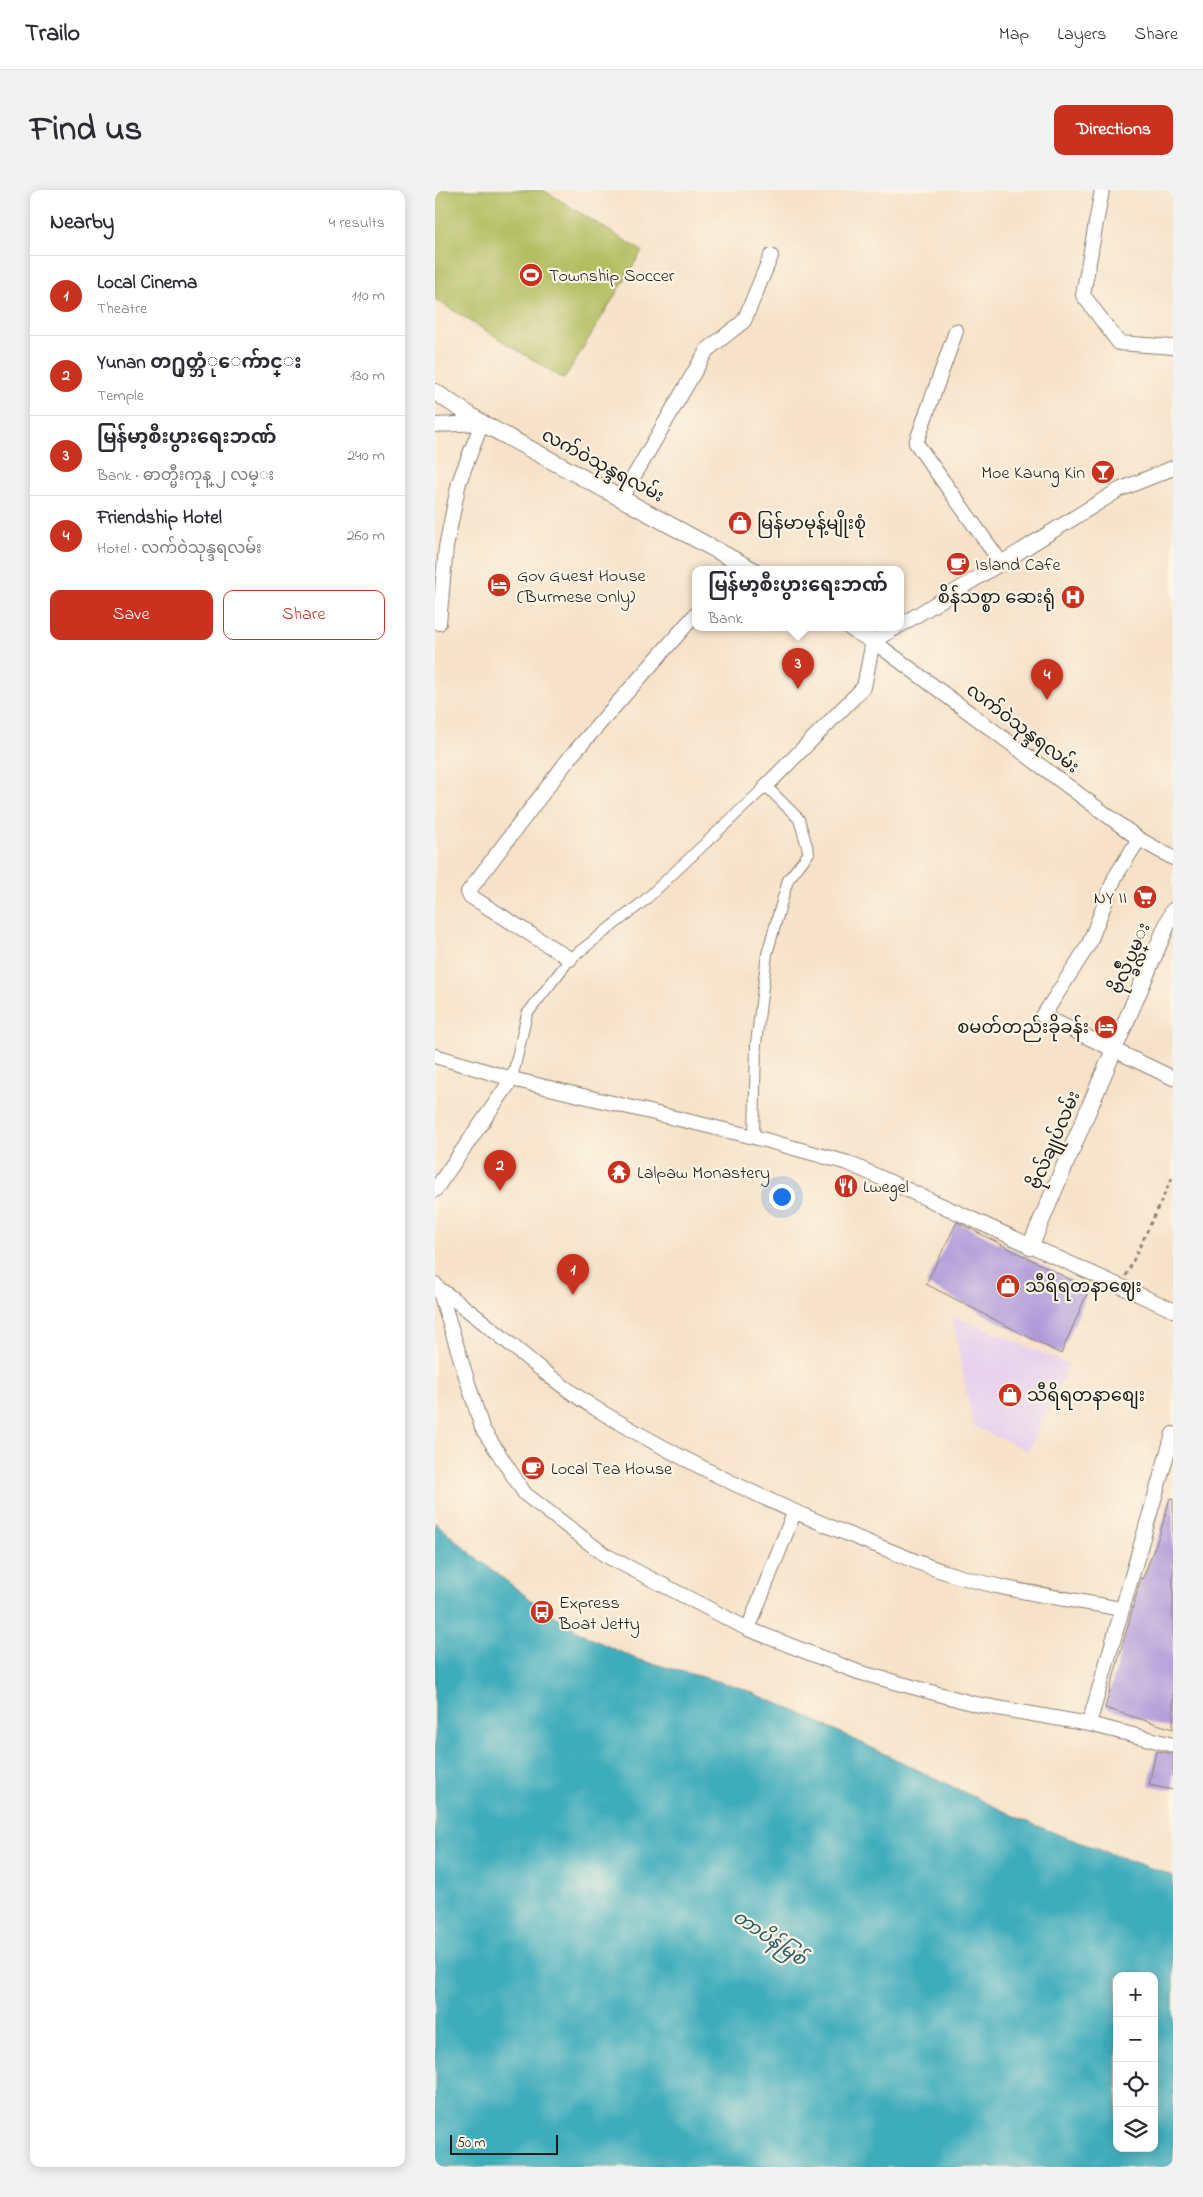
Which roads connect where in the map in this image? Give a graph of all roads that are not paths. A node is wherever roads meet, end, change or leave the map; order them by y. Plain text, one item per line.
1 (1102, 190) edge
2 (771, 256) dead end
3 (956, 331) dead end
4 (1173, 347) edge
5 (435, 392) edge
6 (482, 424) junction
7 (435, 425) edge
8 (1173, 468) edge
9 (622, 497) junction
10 (1002, 564) junction
11 (740, 566) edge
12 (692, 618) edge
13 (439, 623) dead end
14 (904, 623) edge
15 (856, 631) edge
16 (891, 631) edge
17 (873, 641) junction
18 (766, 786) junction
19 (1139, 839) junction
20 (1173, 858) edge
21 (1173, 911) edge
22 (570, 959) junction
23 (1114, 1050) junction
24 (435, 1056) edge
25 (1173, 1078) edge
26 (512, 1079) junction
27 (755, 1137) junction
28 (435, 1190) edge
29 (1030, 1247) junction
30 (437, 1286) edge
31 (1173, 1310) edge
32 (1173, 1434) edge
33 (1171, 1450) edge
34 (794, 1513) junction
35 (1121, 1609) junction
36 (748, 1630) junction
37 (1089, 1724) junction
38 (1173, 1745) edge

1 - 4 street
2 - 9 street
3 - 10 street
5 - 6 street, လက်ဝဲသုန္ဒရလမ်း
6 - 7 street
6 - 9 street, လက်ဝဲသုန္ဒရလမ်း
6 - 13 street
8 - 10 street
9 - 11 street, လက်ဝဲသုန္ဒရလမ်း
10 - 14 street
12 - 22 street
15 - 17 street, လက်ဝဲသုန္ဒရလမ်း
16 - 17 street
17 - 18 street
17 - 19 street, လက်ဝဲသုန္ဒရလမ်း
18 - 22 street
18 - 27 street
19 - 20 street, လက်ဝဲသုန္ဒရလမ်း
19 - 23 street
21 - 23 street, ဗိုလ္ခ်ဳပ္လမ္း
22 - 26 street
23 - 25 street
23 - 29 street, ဗိုလ်ချုပ်လမ်း
24 - 26 street
26 - 27 street
26 - 28 street
27 - 29 street
29 - 31 street
30 - 34 street
30 - 36 street
32 - 33 street
33 - 35 street
34 - 35 street
34 - 36 street
35 - 37 street
36 - 37 street
37 - 38 street

